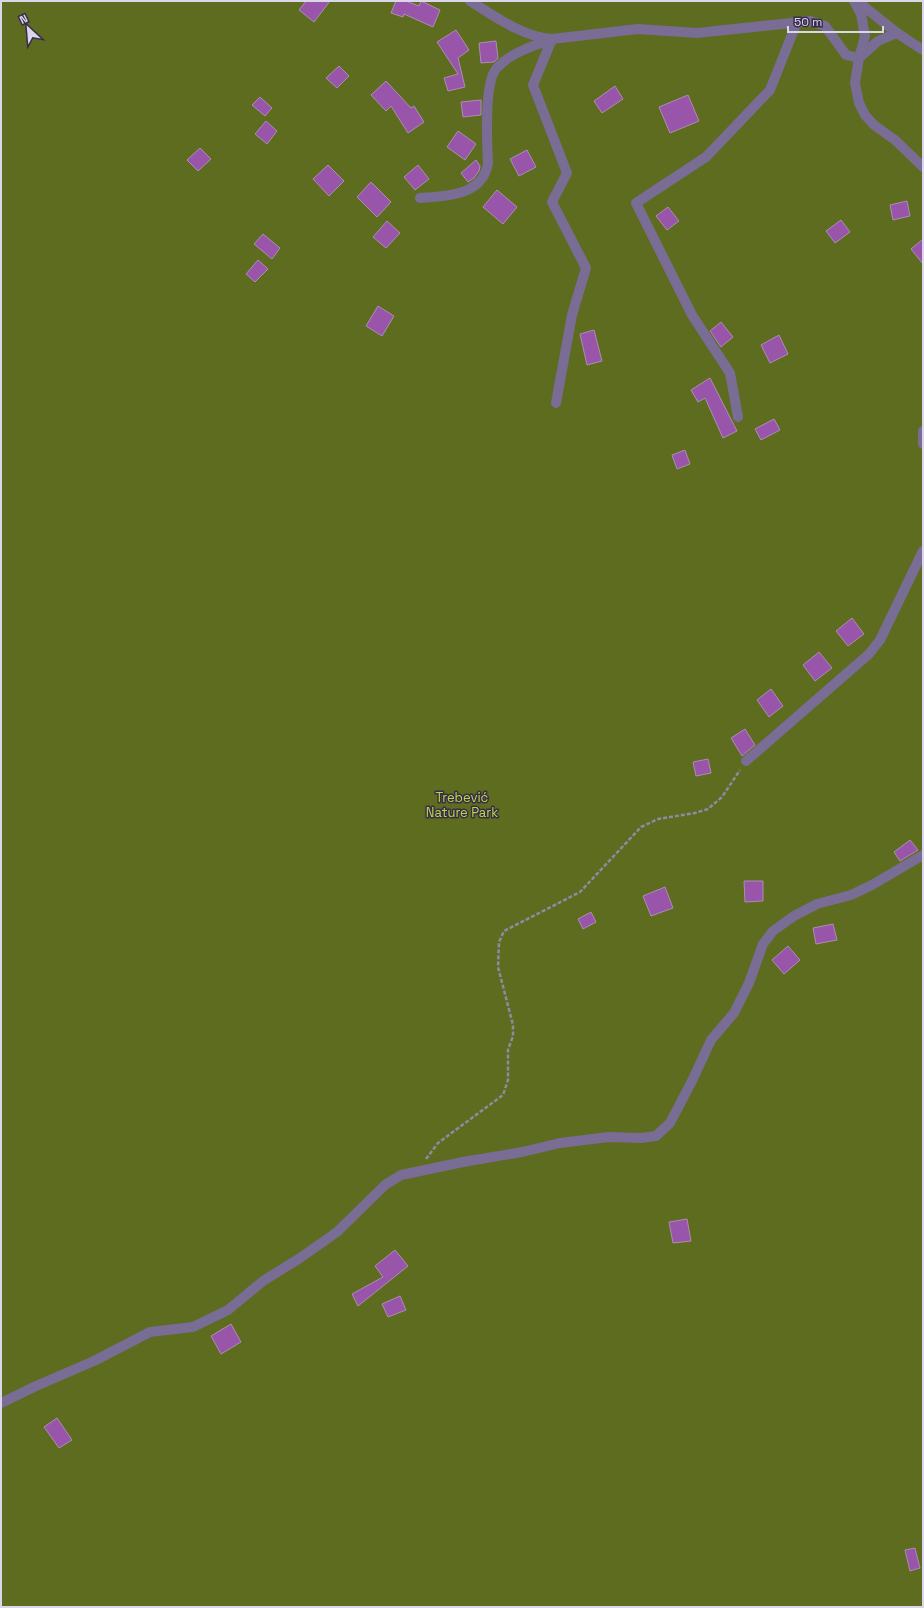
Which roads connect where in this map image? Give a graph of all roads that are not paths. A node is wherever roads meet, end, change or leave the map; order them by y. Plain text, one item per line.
1 (470, 1) edge
2 (856, 1) edge
3 (797, 22) junction
4 (897, 33) junction
5 (552, 39) junction
6 (923, 50) edge
7 (859, 58) junction
8 (923, 167) edge
9 (420, 198) dead end
10 (556, 403) dead end
11 (738, 417) dead end
12 (923, 431) edge
13 (923, 444) edge
14 (923, 551) edge
15 (746, 761) road end
16 (923, 855) edge
17 (1, 1403) edge

1 - 5 street
2 - 4 street
2 - 7 street
3 - 5 street
3 - 7 street
3 - 11 street
4 - 6 street
4 - 7 street
5 - 9 street
5 - 10 street
7 - 8 street
12 - 13 street
14 - 15 street
16 - 17 street

